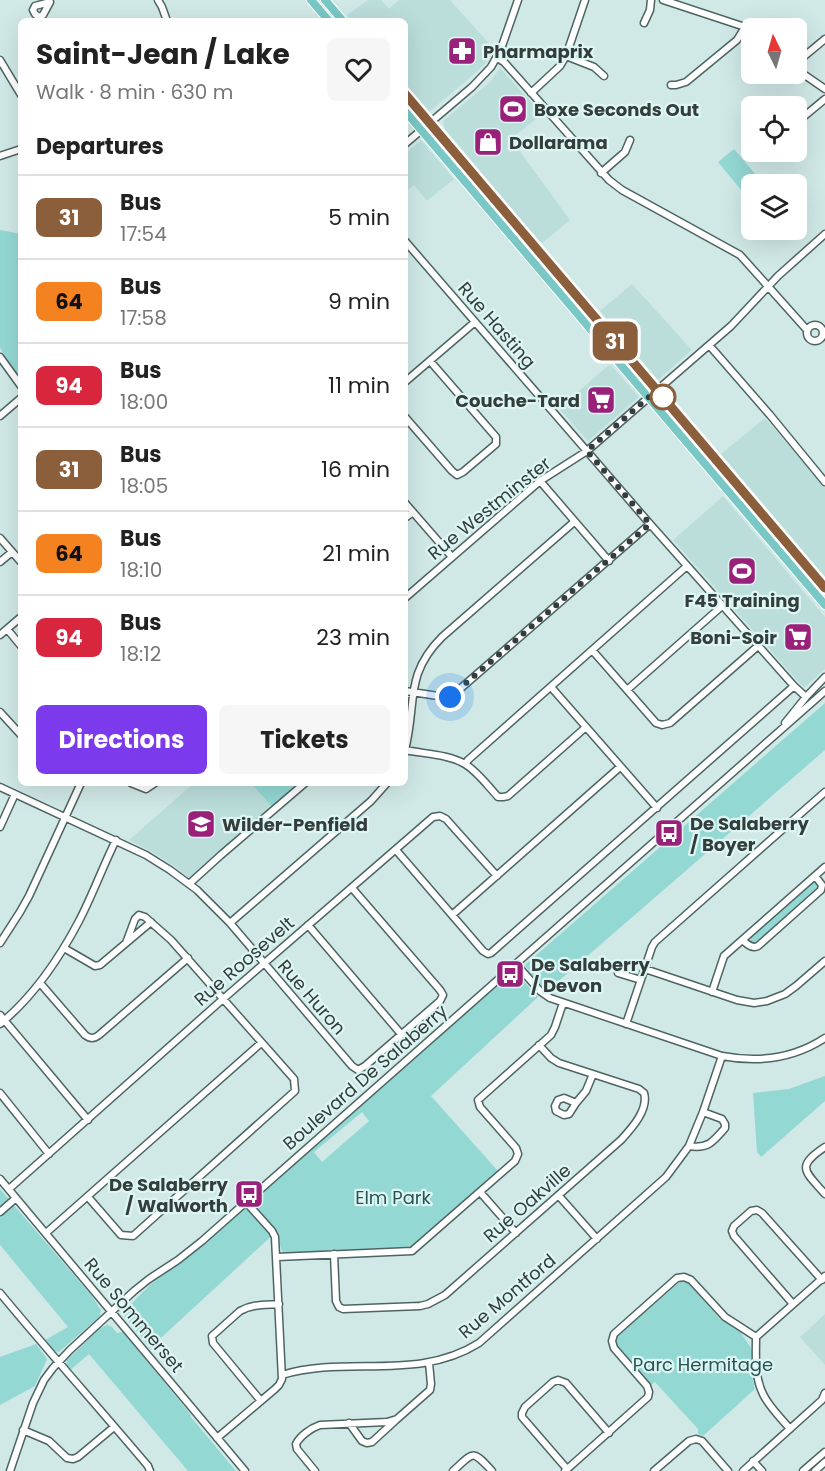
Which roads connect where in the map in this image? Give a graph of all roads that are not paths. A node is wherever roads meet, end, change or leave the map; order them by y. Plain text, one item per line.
1 (158, 0) edge
2 (311, 0) edge
3 (325, 0) edge
4 (518, 0) edge
5 (585, 0) edge
6 (651, 0) edge
7 (663, 0) edge
8 (684, 3) edge
9 (166, 18) edge
10 (326, 18) edge
11 (340, 18) edge
12 (644, 23) dead end
13 (741, 25) edge
14 (741, 34) edge
15 (825, 39) edge
16 (807, 54) edge
17 (566, 56) junction
18 (497, 58) junction
19 (0, 60) edge
20 (604, 76) dead end
21 (807, 77) edge
22 (671, 85) dead end
23 (18, 88) edge
24 (825, 89) edge
25 (531, 93) junction
26 (408, 98) edge
27 (825, 99) edge
28 (807, 114) edge
29 (408, 115) edge
30 (429, 123) junction
31 (421, 130) junction
32 (630, 140) dead end
33 (408, 141) edge
34 (18, 150) edge
35 (0, 156) edge
36 (601, 173) junction
37 (825, 234) edge
38 (408, 244) edge
39 (768, 287) junction
40 (475, 322) junction
41 (807, 330) dead end
42 (709, 345) junction
43 (0, 357) edge
44 (430, 361) junction
45 (408, 379) edge
46 (18, 382) edge
47 (657, 390) junction
48 (649, 398) junction
49 (18, 401) edge
50 (0, 416) edge
51 (408, 420) edge
52 (587, 451) junction
53 (540, 482) junction
54 (825, 482) edge
55 (733, 497) junction
56 (756, 506) junction
57 (408, 507) edge
58 (412, 512) junction
59 (408, 515) edge
60 (574, 522) junction
61 (650, 524) junction
62 (0, 538) edge
63 (12, 552) junction
64 (452, 557) junction
65 (18, 559) edge
66 (609, 561) junction
67 (0, 562) edge
68 (687, 566) junction
69 (825, 588) edge
70 (408, 595) edge
71 (825, 605) edge
72 (722, 606) junction
73 (18, 620) edge
74 (7, 629) junction
75 (0, 635) edge
76 (18, 642) edge
77 (758, 646) junction
78 (591, 650) junction
79 (825, 677) edge
80 (794, 686) junction
81 (551, 687) junction
82 (627, 690) junction
83 (825, 691) edge
84 (409, 692) edge
85 (806, 697) junction
86 (0, 712) edge
87 (586, 727) junction
88 (779, 730) junction
89 (18, 732) edge
90 (408, 735) edge
91 (408, 751) edge
92 (465, 764) junction
93 (620, 767) junction
94 (80, 786) edge
95 (302, 786) edge
96 (384, 786) edge
97 (0, 787) edge
98 (825, 792) edge
99 (15, 794) junction
100 (657, 808) junction
101 (65, 817) junction
102 (0, 827) edge
103 (116, 840) junction
104 (396, 850) junction
105 (825, 867) edge
106 (497, 876) junction
107 (814, 876) junction
108 (189, 884) junction
109 (352, 888) junction
110 (452, 915) junction
111 (150, 922) junction
112 (230, 923) junction
113 (308, 925) junction
114 (742, 940) junction
115 (0, 943) edge
116 (126, 943) junction
117 (64, 948) junction
118 (188, 958) junction
119 (825, 961) edge
120 (516, 963) junction
121 (264, 964) junction
122 (645, 969) junction
123 (618, 974) dead end
124 (641, 980) junction
125 (40, 983) junction
126 (712, 992) junction
127 (223, 999) junction
128 (563, 1003) junction
129 (2, 1020) edge
130 (626, 1024) junction
131 (401, 1034) junction
132 (825, 1038) edge
133 (261, 1043) junction
134 (539, 1045) junction
135 (722, 1056) junction
136 (593, 1074) junction
137 (0, 1094) edge
138 (576, 1103) dead end
139 (703, 1112) junction
140 (88, 1119) junction
141 (689, 1146) junction
142 (825, 1147) edge
143 (49, 1154) junction
144 (0, 1179) edge
145 (9, 1189) junction
146 (480, 1192) junction
147 (825, 1194) edge
148 (559, 1196) junction
149 (88, 1197) junction
150 (16, 1198) junction
151 (246, 1202) junction
152 (0, 1212) edge
153 (46, 1233) junction
154 (516, 1233) junction
155 (597, 1239) junction
156 (334, 1254) junction
157 (277, 1257) junction
158 (823, 1278) edge
159 (0, 1293) edge
160 (279, 1304) junction
161 (793, 1304) junction
162 (112, 1311) junction
163 (756, 1336) junction
164 (58, 1363) junction
165 (429, 1363) junction
166 (282, 1375) junction
167 (825, 1393) edge
168 (261, 1401) junction
169 (397, 1419) junction
170 (349, 1423) junction
171 (114, 1427) junction
172 (790, 1429) junction
173 (23, 1430) junction
174 (609, 1433) junction
175 (217, 1438) junction
176 (825, 1452) edge
177 (753, 1461) junction
178 (825, 1462) edge
179 (566, 1470) edge
180 (10, 1471) edge
181 (150, 1471) edge
182 (245, 1471) edge
183 (315, 1471) edge
184 (453, 1471) edge
185 (492, 1471) edge
186 (654, 1471) edge
187 (728, 1471) edge
188 (742, 1471) edge
189 (762, 1471) edge
190 (803, 1471) edge
191 (815, 1471) edge

1 - 9 street
2 - 10 main road
3 - 11 main road
4 - 18 street
5 - 17 street
6 - 12 street
7 - 8 street
8 - 13 street
14 - 22 street
15 - 16 street
17 - 20 street
17 - 25 street
18 - 25 street
18 - 30 street
19 - 23 street
21 - 24 street
25 - 36 street
26 - 30 main road
27 - 28 street
29 - 31 main road
30 - 31 street
30 - 47 main road
31 - 33 street
31 - 48 main road
32 - 36 street
34 - 35 street
36 - 39 street
37 - 39 street, Rue Westminster
38 - 40 street, Rue Hasting
39 - 41 street
39 - 42 street, Rue Westminster
40 - 44 street
40 - 52 street, Rue Hasting
42 - 47 street, Rue Westminster
42 - 54 street
43 - 46 street
44 - 45 street
44 - 51 street
47 - 48 street, Rue Westminster
47 - 56 main road
48 - 52 street, Rue Westminster
48 - 55 main road
49 - 50 street
52 - 53 street, Rue Westminster
52 - 61 street, Rue Hasting
53 - 60 street
53 - 64 street, Rue Westminster
55 - 56 main road
55 - 71 main road
56 - 69 main road
57 - 58 street
58 - 59 street
58 - 64 street
60 - 66 street
60 - 84 street
61 - 66 street
61 - 68 street, Rue Hasting
62 - 63 street
63 - 65 street
63 - 67 street
64 - 70 street, Rue Westminster
66 - 84 street
68 - 72 street, Rue Hasting
68 - 78 street
72 - 77 street, Rue Hasting
72 - 82 street
73 - 74 street
74 - 75 street
74 - 76 street
77 - 80 street, Rue Hasting
77 - 82 street
78 - 81 street
78 - 82 street
79 - 85 street, Boulevard De Salaberry
80 - 85 street, Rue Hasting
80 - 100 street
81 - 87 street
81 - 92 street
83 - 88 street, Boulevard De Salaberry
84 - 90 street
85 - 88 street, Boulevard De Salaberry
86 - 89 street
87 - 92 street
87 - 93 street
88 - 120 street, Boulevard De Salaberry
91 - 92 street
93 - 100 street
93 - 106 street
94 - 101 street
95 - 108 street
96 - 112 street
97 - 99 street, Rue Huron
98 - 122 street
99 - 101 street, Rue Huron
99 - 102 street
100 - 110 street
101 - 103 street, Rue Huron
101 - 115 street
103 - 108 street, Rue Huron
103 - 117 street
104 - 106 street, Rue Roosevelt
104 - 109 street, Rue Roosevelt
104 - 110 street
105 - 107 street
106 - 110 street
107 - 114 street
107 - 114 street
108 - 112 street, Rue Huron
109 - 113 street, Rue Roosevelt
109 - 131 street, Rue Huron
111 - 116 street
111 - 116 street
111 - 118 street
112 - 121 street, Rue Huron
113 - 121 street, Rue Roosevelt
113 - 131 street
114 - 126 street
116 - 117 street
117 - 125 street
118 - 125 street
118 - 127 street
119 - 126 street
120 - 128 street
120 - 151 street, Boulevard De Salaberry
121 - 127 street, Rue Roosevelt
121 - 131 street, Rue Huron
122 - 124 street
122 - 126 street
123 - 124 street
124 - 130 street
125 - 129 street
127 - 133 street
127 - 140 street, Rue Roosevelt
128 - 130 street
128 - 134 street
129 - 140 street
130 - 135 street
132 - 135 street
133 - 149 street
133 - 149 street
134 - 136 street, Rue Oakville
134 - 146 street
135 - 139 street, Rue Montford
136 - 138 street
136 - 148 street, Rue Oakville
137 - 143 street
139 - 141 street, Rue Montford
139 - 141 street
140 - 143 street, Rue Roosevelt
141 - 155 street, Rue Montford
142 - 147 street
143 - 145 street, Rue Roosevelt
144 - 145 street, Rue Sommerset
145 - 150 street, Rue Sommerset
146 - 154 street
146 - 156 street
148 - 154 street, Rue Oakville
148 - 155 street
149 - 153 street
150 - 152 street
150 - 153 street, Rue Sommerset
151 - 157 street
151 - 162 street, Boulevard De Salaberry
153 - 162 street, Rue Sommerset
154 - 156 street, Rue Oakville
155 - 165 street, Rue Montford
156 - 157 street
157 - 160 street
158 - 161 street
158 - 161 street
159 - 164 street
160 - 166 street
160 - 168 street
161 - 163 street
162 - 164 street, Boulevard De Salaberry
162 - 175 street, Rue Sommerset
163 - 172 street
163 - 174 street
164 - 171 street
164 - 173 street, Boulevard De Salaberry
165 - 166 street, Rue Montford
165 - 169 street
166 - 168 street
167 - 172 street
168 - 175 street
169 - 170 street
169 - 170 street
170 - 183 street
171 - 173 street
171 - 181 street
172 - 177 street
173 - 180 street, Boulevard De Salaberry
174 - 179 street
174 - 179 street
175 - 182 street, Rue Sommerset
176 - 190 street
177 - 188 street
177 - 189 street
178 - 191 street
184 - 185 street
186 - 187 street

